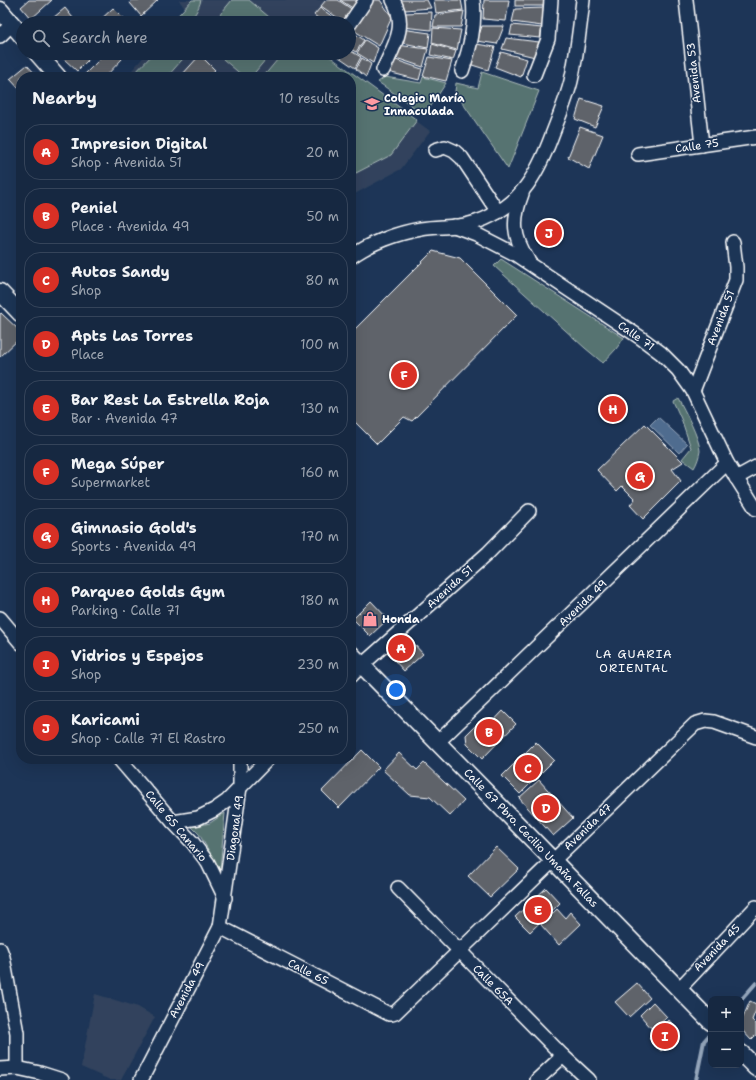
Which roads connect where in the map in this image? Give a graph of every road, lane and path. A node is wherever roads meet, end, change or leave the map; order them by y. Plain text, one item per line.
1 (366, 0) edge
2 (392, 0) edge
3 (473, 0) edge
4 (552, 0) edge
5 (583, 0) edge
6 (686, 0) edge
7 (0, 10) edge
8 (355, 16) edge
9 (12, 24) junction
10 (16, 29) edge
11 (0, 36) edge
12 (43, 60) edge
13 (383, 70) dead end
14 (462, 71) dead end
15 (54, 72) edge
16 (534, 75) dead end
17 (756, 137) edge
18 (702, 145) junction
19 (435, 150) dead end
20 (638, 154) dead end
21 (524, 189) junction
22 (498, 212) junction
23 (454, 226) junction
24 (733, 242) dead end
25 (356, 253) edge
26 (531, 265) junction
27 (0, 292) edge
28 (16, 309) edge
29 (693, 391) junction
30 (727, 463) junction
31 (756, 467) edge
32 (736, 478) junction
33 (756, 509) edge
34 (528, 512) dead end
35 (0, 618) edge
36 (16, 637) edge
37 (356, 664) edge
38 (356, 666) edge
39 (756, 737) edge
40 (438, 742) junction
41 (124, 764) edge
42 (240, 764) edge
43 (263, 764) edge
44 (240, 787) junction
45 (173, 822) junction
46 (554, 860) junction
47 (398, 888) dead end
48 (225, 898) junction
49 (756, 907) edge
50 (220, 927) junction
51 (0, 949) edge
52 (460, 951) junction
53 (678, 989) junction
54 (395, 1013) joint
55 (708, 1018) edge
56 (563, 1056) junction
57 (744, 1056) edge
58 (18, 1068) junction
59 (756, 1068) edge
60 (0, 1069) edge
61 (62, 1080) edge
62 (141, 1080) edge
63 (537, 1080) edge
64 (589, 1080) edge

1 - 8 street
2 - 13 street
3 - 14 street
4 - 16 street
5 - 21 street
6 - 18 street, Avenida 53
7 - 9 main road
9 - 10 main road
9 - 11 street
12 - 15 main road
17 - 18 street, Calle 75
18 - 20 street, Calle 75
19 - 22 street
21 - 22 street
21 - 26 street
22 - 23 street
23 - 25 street
23 - 26 street, Calle 71
24 - 29 street, Avenida 51
26 - 29 street, Calle 71
27 - 28 main road
29 - 30 street, Calle 71
30 - 32 street, Calle 71
30 - 40 street, Avenida 49
31 - 32 street
32 - 33 street, Calle 71
34 - 37 street, Avenida 51
35 - 36 street
38 - 40 main road, Calle 67 Pbro. Cecilio Umaña Fallas
39 - 46 street, Avenida 47
40 - 46 main road, Calle 67 Pbro. Cecilio Umaña Fallas
41 - 45 street, Calle 65 Canario
42 - 44 street, Diagonal 49
43 - 44 street
44 - 45 street
44 - 48 street, Diagonal 49
45 - 48 street, Calle 65 Canario
46 - 52 street, Avenida 47
46 - 53 main road, Calle 67 Pbro. Cecilio Umaña Fallas
47 - 52 street, Calle 65A
48 - 50 street, Avenida 49
49 - 53 street, Avenida 45
50 - 54 street, Calle 65
50 - 62 street, Avenida 49
51 - 58 street
52 - 54 street, Avenida 47
52 - 56 street, Calle 65A
53 - 55 main road, Calle 67 Pbro. Cecilio Umaña Fallas
56 - 63 street
56 - 64 street, Calle 65A
57 - 59 main road
58 - 60 street
58 - 61 street

